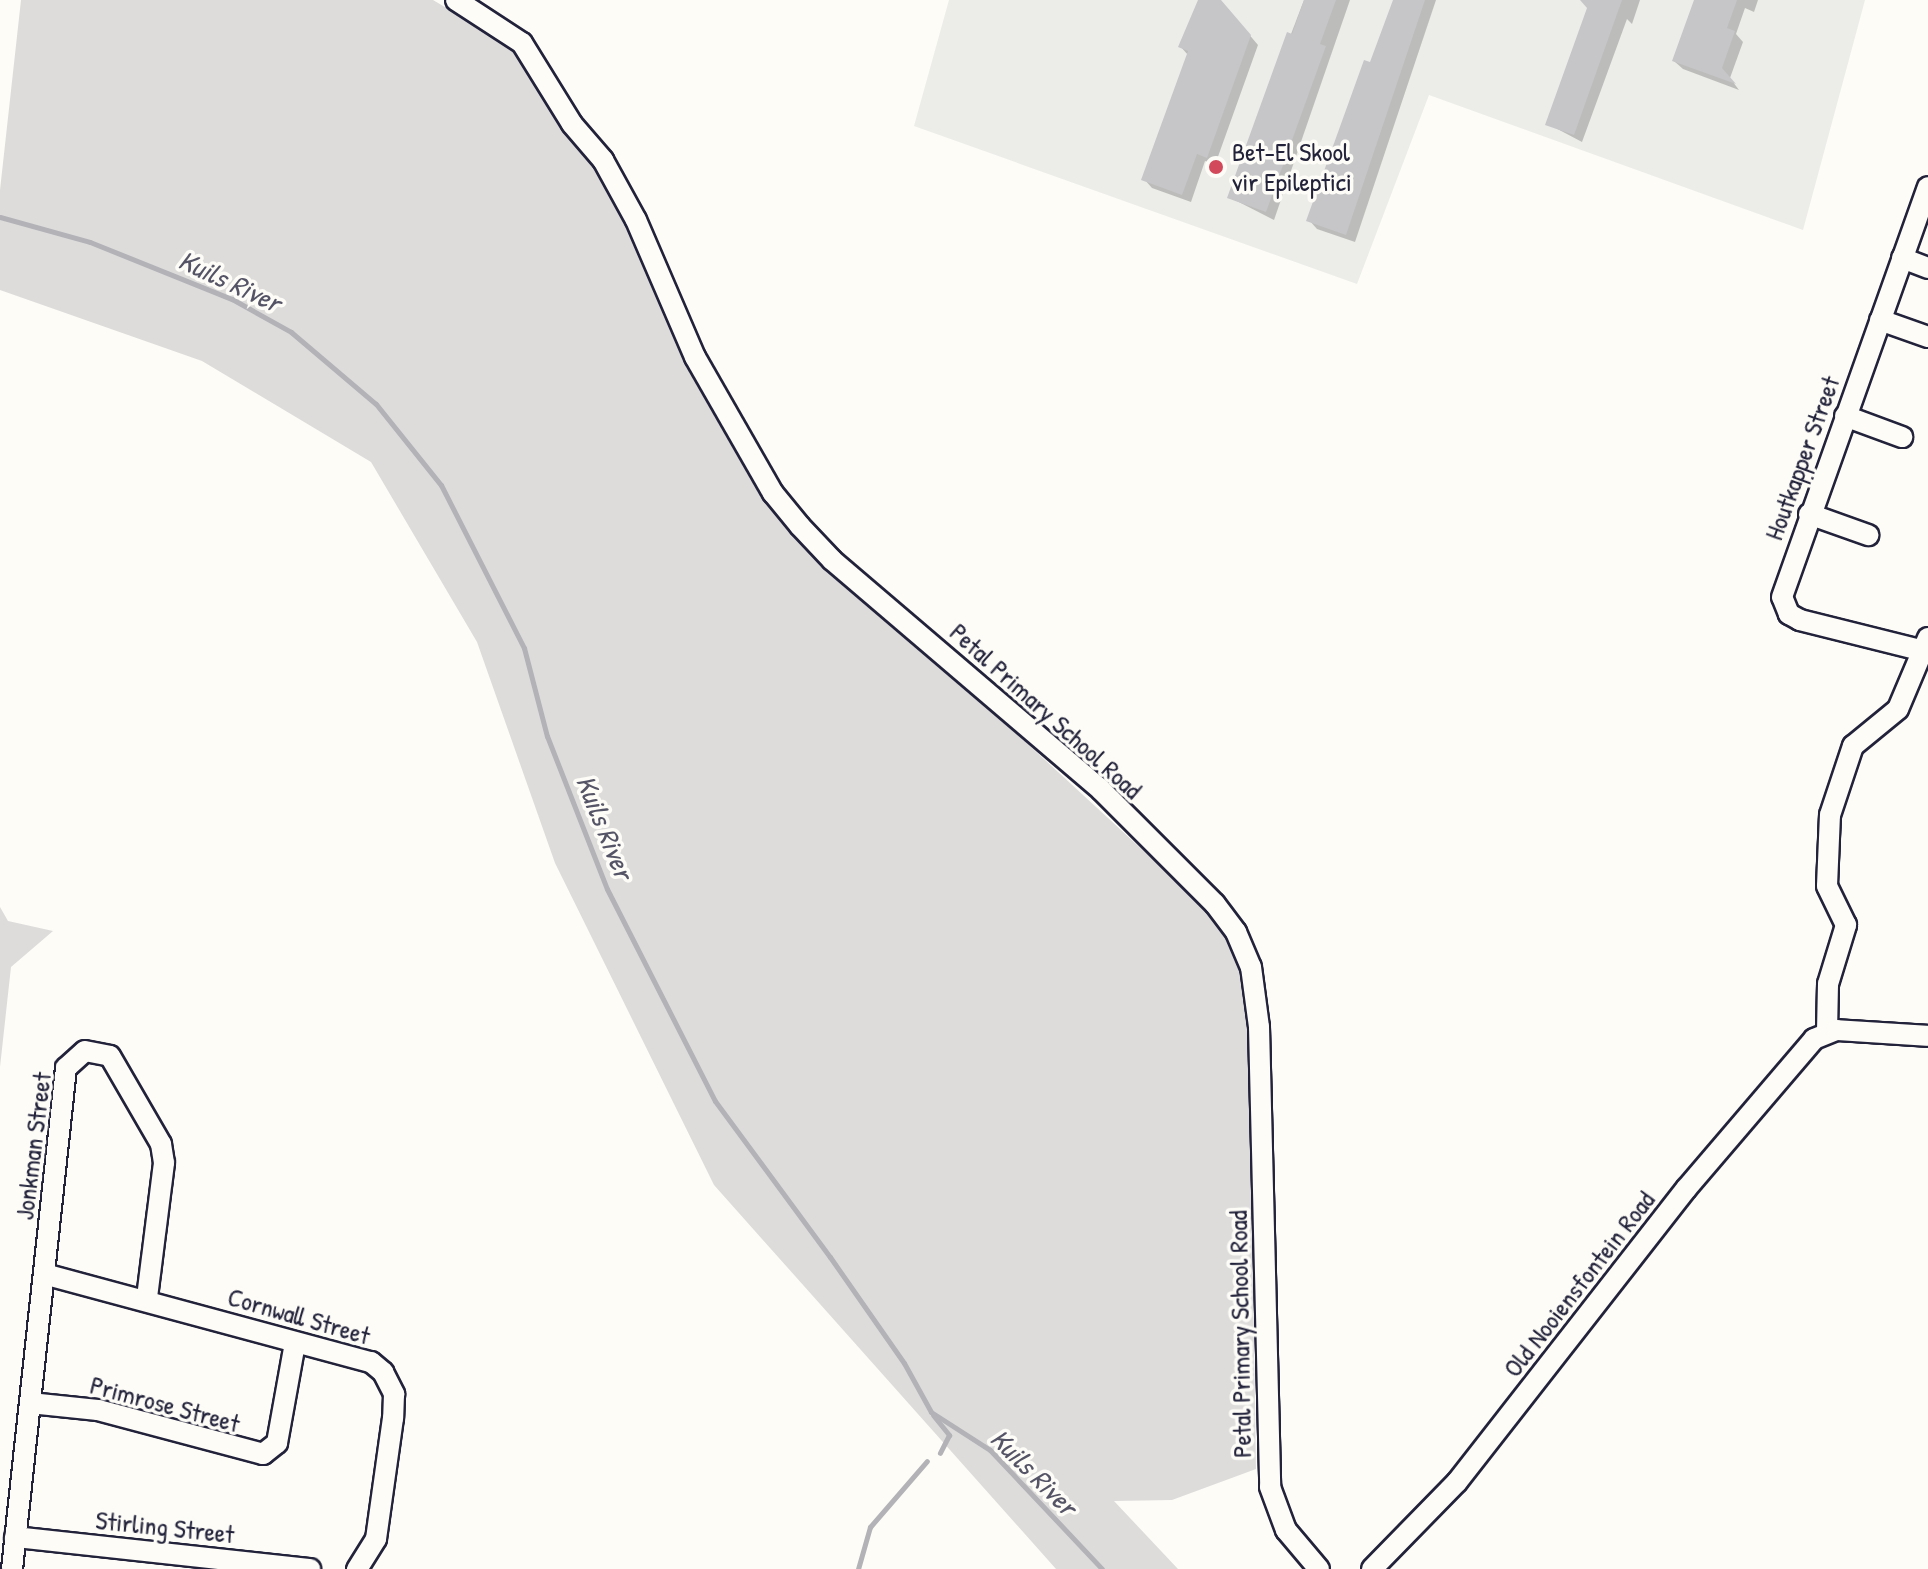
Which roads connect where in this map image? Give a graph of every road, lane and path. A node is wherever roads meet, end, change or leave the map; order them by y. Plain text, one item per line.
1 (456, 0) edge
2 (1927, 193) edge
3 (1902, 258) junction
4 (1928, 268) edge
5 (1880, 320) junction
6 (1928, 337) edge
7 (1845, 416) junction
8 (1902, 437) dead end
9 (1809, 514) junction
10 (1868, 535) dead end
11 (1926, 644) edge
12 (1827, 1032) junction
13 (1928, 1036) edge
14 (44, 1274) junction
15 (147, 1298) junction
16 (295, 1343) junction
17 (30, 1403) junction
18 (15, 1537) junction
19 (12, 1569) edge
20 (310, 1569) edge
21 (357, 1569) edge
22 (1319, 1569) edge
23 (1372, 1569) edge

1 - 22 street, Petal Primary School Road
2 - 3 street, Houtkapper Street
3 - 4 street
3 - 5 street, Houtkapper Street
5 - 6 street
5 - 7 street, Houtkapper Street
7 - 8 street
7 - 9 street, Houtkapper Street
9 - 10 street
9 - 11 street, Houtkapper Street
11 - 12 street
12 - 13 street
12 - 23 street, Old Nooiensfontein Road
14 - 15 street, Cornwall Street
14 - 15 street, Jonkman Street
14 - 17 street, Jonkman Street
15 - 16 street, Cornwall Street
16 - 17 street, Primrose Street
16 - 21 street, Cornwall Street
17 - 18 street, Jonkman Street
18 - 19 street, Jonkman Street
18 - 20 street, Stirling Street

